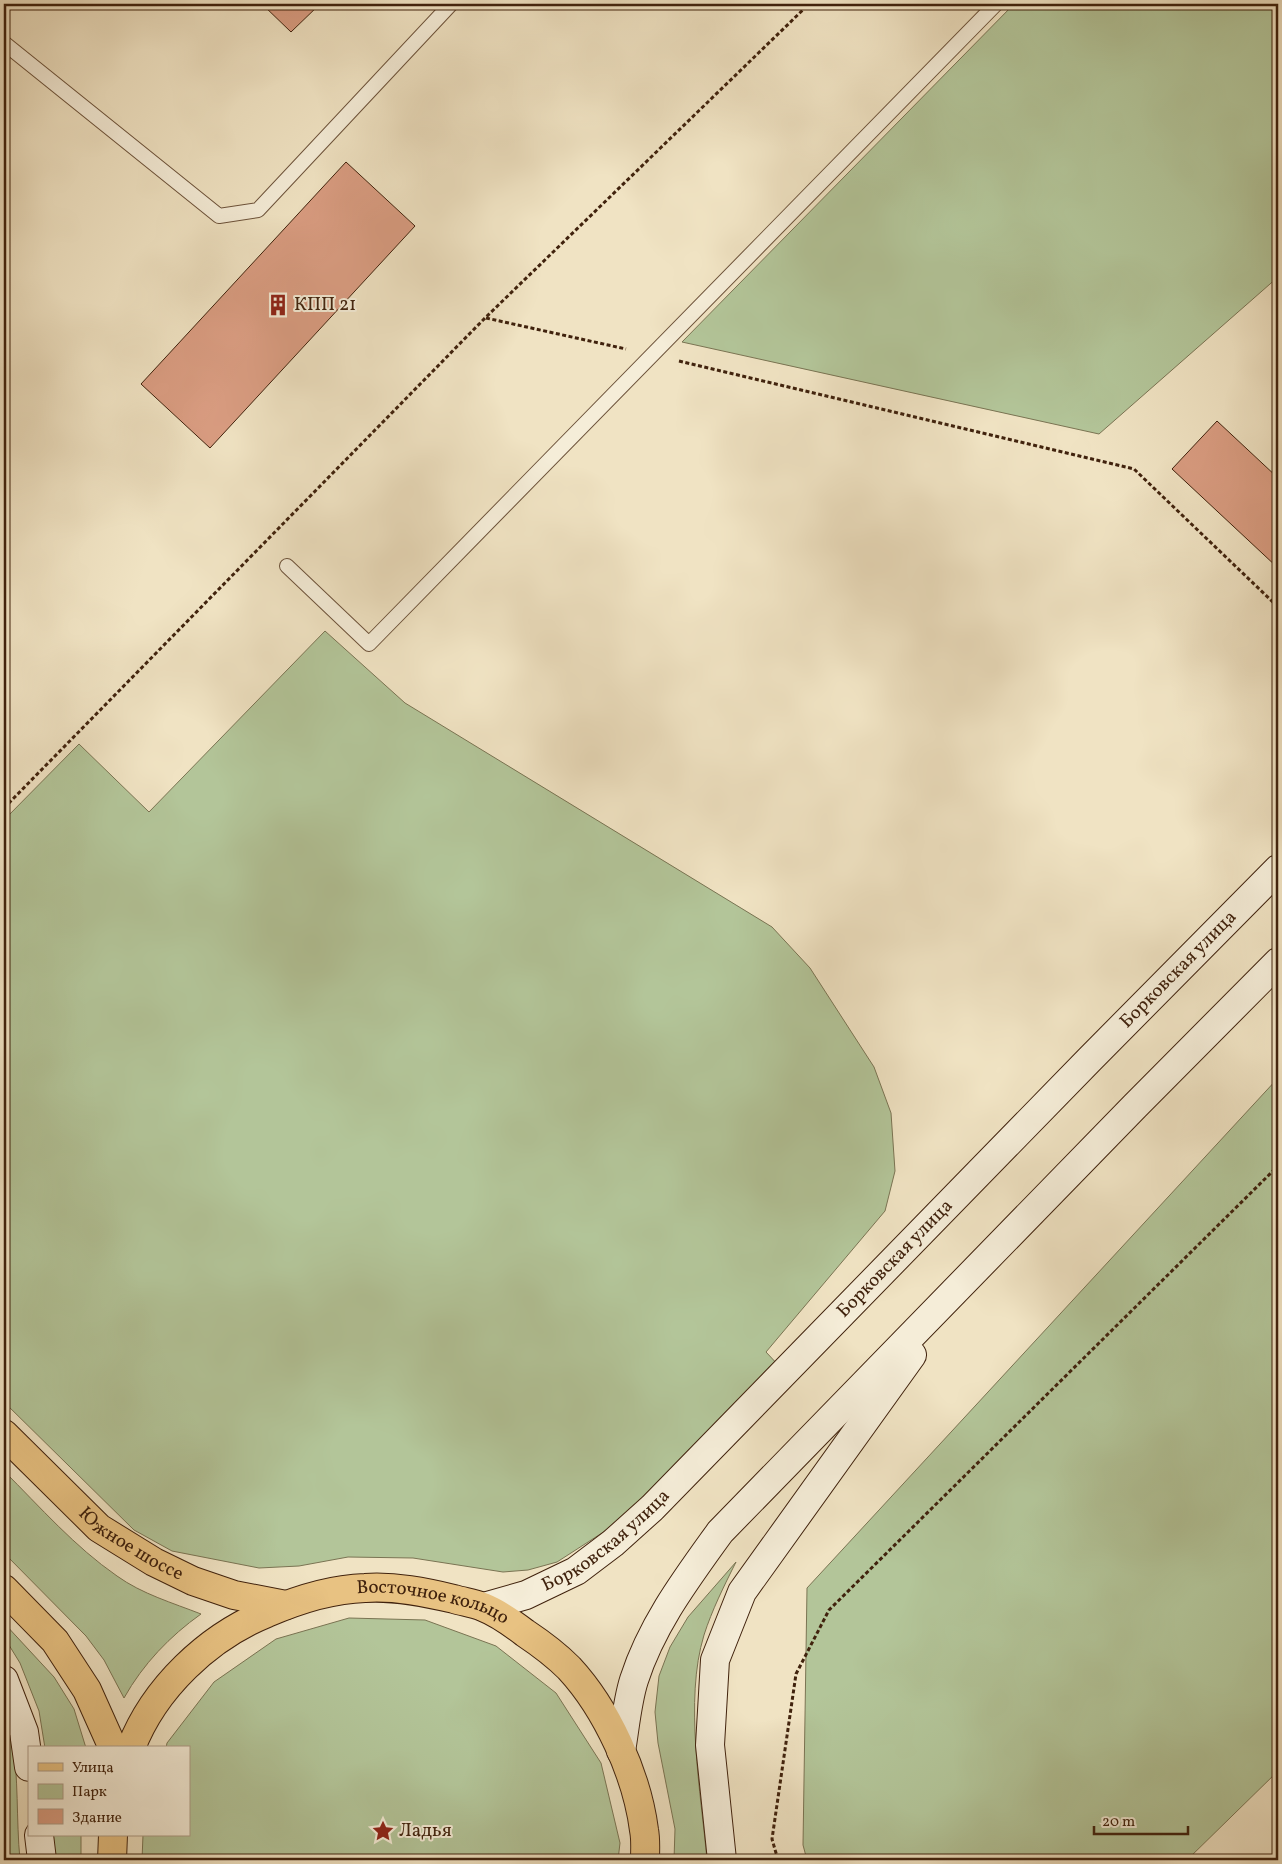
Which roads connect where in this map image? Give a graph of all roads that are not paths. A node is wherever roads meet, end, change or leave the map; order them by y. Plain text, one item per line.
1 (451, 4) edge
2 (996, 4) edge
3 (4, 43) edge
4 (287, 566) dead end
5 (1278, 869) edge
6 (1278, 962) edge
7 (964, 1281) junction
8 (4, 1434) edge
9 (4, 1589) edge
10 (286, 1605) junction
11 (484, 1607) junction
12 (4, 1680) edge
13 (112, 1746) edge
14 (133, 1746) edge
15 (621, 1751) junction
16 (28, 1760) edge
17 (39, 1836) edge
18 (112, 1836) edge
19 (42, 1860) edge
20 (112, 1860) edge
21 (645, 1860) edge
22 (722, 1860) edge

1 - 3 lane
2 - 4 lane
5 - 11 main road, Борковская улица
6 - 7 main road
7 - 15 main road
7 - 22 main road
8 - 10 main road, Южное шоссе
9 - 13 main road
10 - 11 main road, Восточное кольцо
10 - 14 main road, Восточное кольцо
11 - 15 main road, Восточное кольцо
12 - 16 main road
15 - 21 main road, Восточное кольцо
17 - 19 main road
18 - 20 main road

